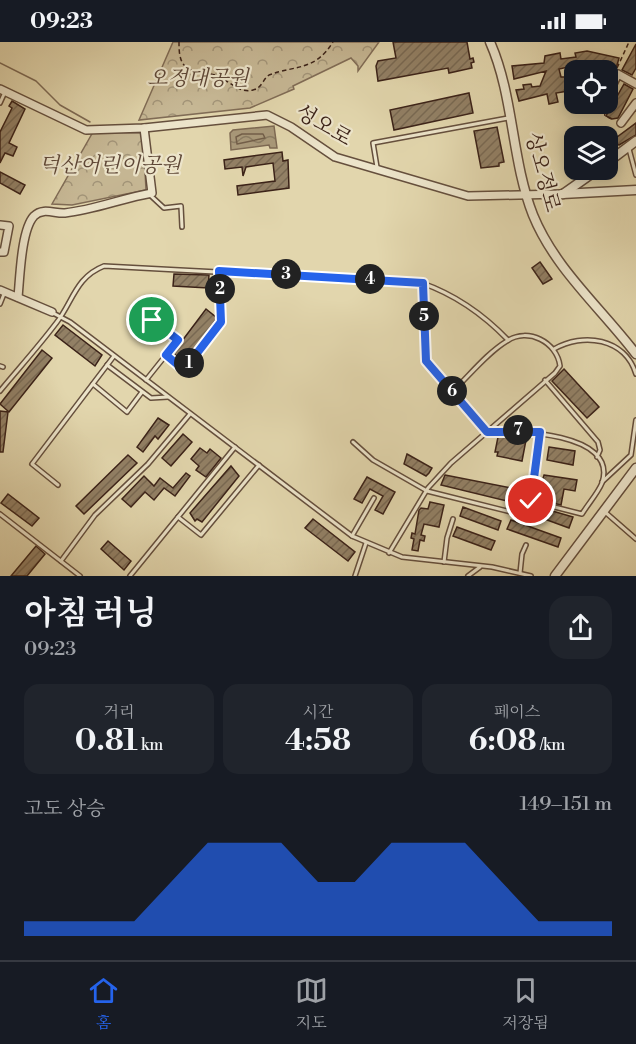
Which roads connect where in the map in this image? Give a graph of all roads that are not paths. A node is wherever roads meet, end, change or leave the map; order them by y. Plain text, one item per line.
1 (490, 42) edge
2 (618, 74) edge
3 (636, 84) edge
4 (3, 90) edge
5 (636, 103) edge
6 (0, 104) edge
7 (510, 117) junction
8 (621, 123) road end
9 (144, 128) junction
10 (632, 144) edge
11 (618, 154) edge
12 (377, 169) junction
13 (636, 175) edge
14 (582, 180) edge
15 (636, 190) edge
16 (148, 194) junction
17 (562, 194) junction
18 (527, 196) junction
19 (0, 225) edge
20 (182, 227) dead end
21 (0, 252) edge
22 (219, 271) junction
23 (423, 283) junction
24 (2, 291) edge
25 (18, 297) junction
26 (0, 303) edge
27 (52, 312) joint
28 (61, 317) junction
29 (152, 320) dead end
30 (508, 340) junction
31 (554, 349) junction
32 (636, 354) edge
33 (166, 355) junction
34 (114, 356) junction
35 (107, 365) junction
36 (636, 374) edge
37 (146, 380) junction
38 (545, 380) junction
39 (93, 384) junction
40 (0, 391) edge
41 (142, 392) junction
42 (452, 392) junction
43 (168, 397) junction
44 (190, 414) junction
45 (636, 420) edge
46 (487, 432) junction
47 (540, 432) junction
48 (353, 442) dead end
49 (235, 447) junction
50 (597, 457) junction
51 (259, 465) junction
52 (636, 468) edge
53 (602, 482) junction
54 (58, 485) dead end
55 (427, 491) junction
56 (374, 498) dead end
57 (531, 501) junction
58 (604, 511) junction
59 (0, 514) edge
60 (178, 516) junction
61 (453, 519) dead end
62 (352, 536) junction
63 (636, 539) edge
64 (366, 543) junction
65 (526, 545) dead end
66 (389, 553) junction
67 (61, 561) junction
68 (444, 562) junction
69 (482, 566) junction
70 (520, 573) junction
71 (80, 576) edge
72 (130, 576) edge
73 (355, 576) edge
74 (468, 576) edge
75 (531, 576) edge
76 (555, 576) edge

1 - 7 street, 상오정로
2 - 3 street
4 - 6 lane
4 - 9 street, 성오로
5 - 8 street
7 - 12 lane
7 - 18 street, 상오정로
9 - 12 street, 성오로
9 - 16 street
10 - 11 street
10 - 13 lane
12 - 18 street, 성오로
14 - 17 street
15 - 17 street, 성오로
16 - 20 lane
16 - 25 street
17 - 18 street, 성오로
18 - 32 street, 상오정로
19 - 21 street
22 - 23 lane
22 - 28 lane
22 - 33 lane
23 - 30 lane
23 - 42 lane
24 - 25 street
24 - 26 lane
25 - 27 street
27 - 28 lane
28 - 34 lane
28 - 40 lane
29 - 33 lane
30 - 31 lane
30 - 42 lane
31 - 36 lane
31 - 38 lane
33 - 37 lane
34 - 35 lane
34 - 37 lane
35 - 39 lane
35 - 41 lane
37 - 43 lane
38 - 46 lane
38 - 50 lane
39 - 41 lane
39 - 54 lane
41 - 43 lane
42 - 46 lane
43 - 44 lane
44 - 49 lane
44 - 67 lane
45 - 53 lane
46 - 47 lane
46 - 55 lane
47 - 50 lane
47 - 57 lane
48 - 55 lane
49 - 51 lane
49 - 60 lane
50 - 53 lane
51 - 60 lane
51 - 62 lane
52 - 58 street
53 - 57 lane
55 - 57 lane
55 - 66 lane
56 - 62 lane
58 - 63 lane
58 - 76 street
59 - 67 lane
60 - 72 lane
61 - 68 lane
62 - 64 lane
64 - 66 lane
64 - 73 lane
65 - 70 lane
66 - 68 lane
67 - 71 lane
68 - 69 lane
69 - 70 lane
69 - 74 lane
70 - 75 lane

